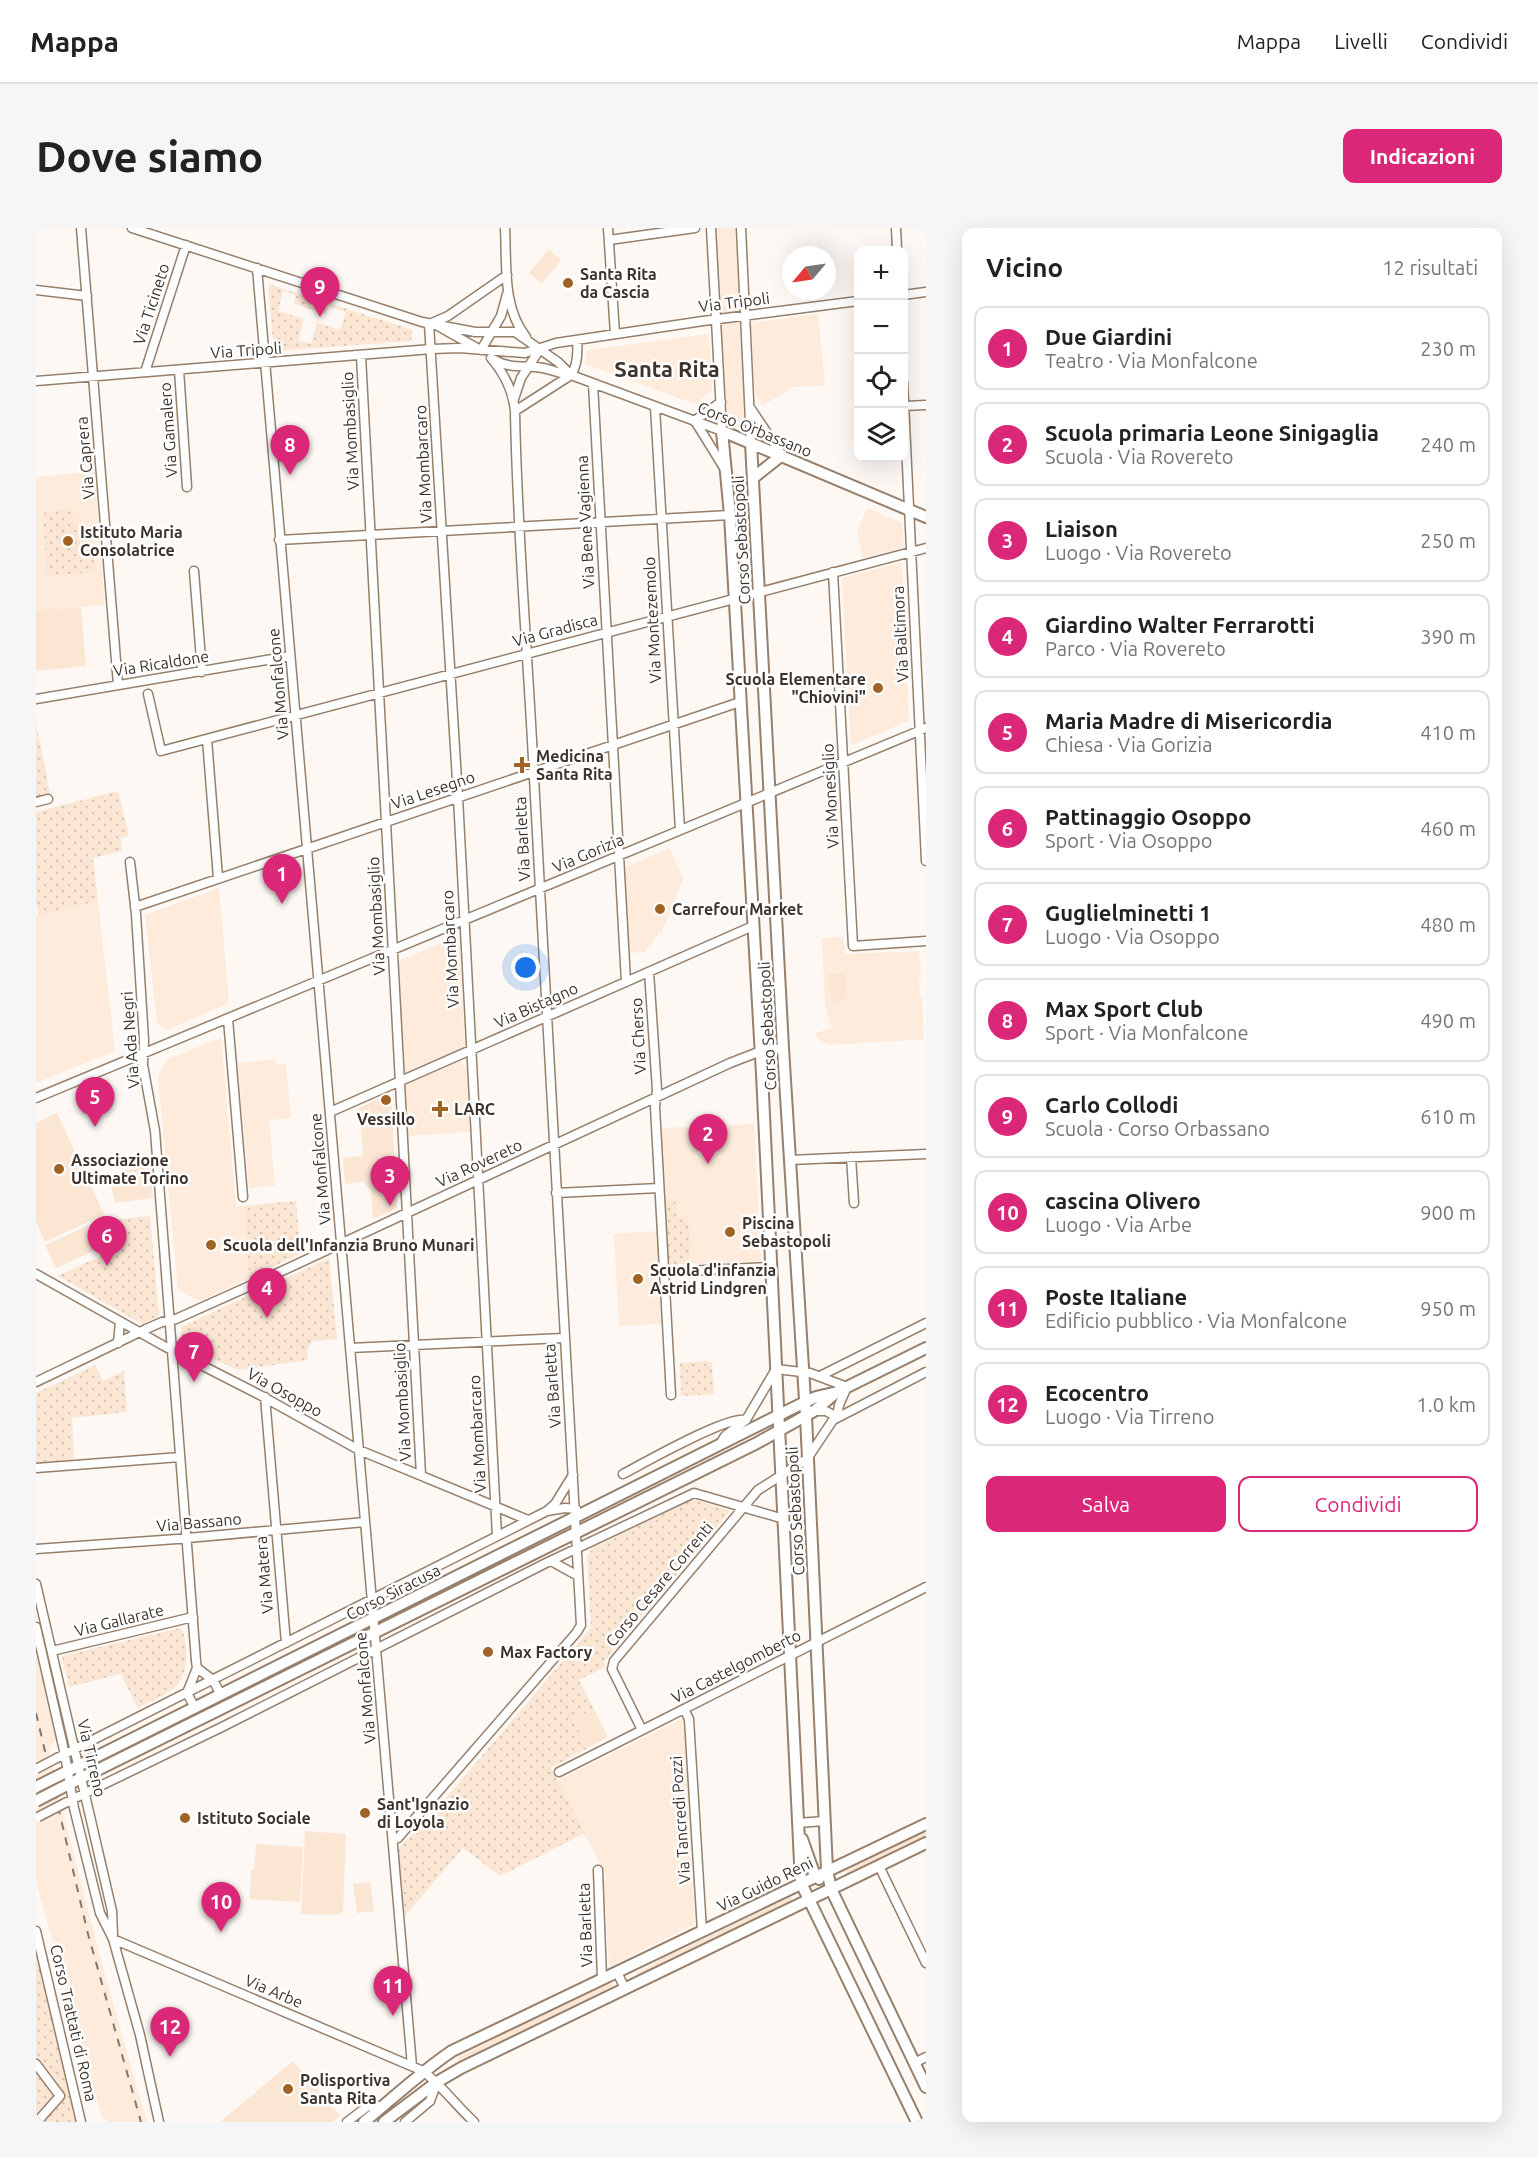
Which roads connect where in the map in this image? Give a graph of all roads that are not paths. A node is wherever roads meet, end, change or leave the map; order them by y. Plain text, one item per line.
1 (81, 228) edge
2 (132, 228) edge
3 (505, 228) edge
4 (609, 228) edge
5 (695, 228) edge
6 (711, 228) edge
7 (741, 228) edge
8 (896, 228) edge
9 (609, 240) junction
10 (186, 245) junction
11 (897, 246) edge
12 (257, 268) junction
13 (508, 280) junction
14 (36, 290) edge
15 (926, 292) edge
16 (908, 294) edge
17 (87, 296) junction
18 (854, 302) edge
19 (745, 316) junction
20 (716, 319) junction
21 (434, 325) junction
22 (491, 332) junction
23 (615, 334) junction
24 (486, 340) junction
25 (577, 340) junction
26 (530, 342) junction
27 (471, 344) junction
28 (459, 348) junction
29 (432, 349) junction
30 (540, 349) junction
31 (481, 350) junction
32 (361, 356) junction
33 (491, 358) junction
34 (265, 363) junction
35 (528, 367) junction
36 (178, 370) junction
37 (145, 372) junction
38 (571, 375) junction
39 (94, 376) junction
40 (36, 381) edge
41 (593, 384) junction
42 (514, 400) junction
43 (721, 402) junction
44 (926, 405) edge
45 (750, 406) junction
46 (908, 406) edge
47 (655, 407) junction
48 (905, 408) edge
49 (515, 411) junction
50 (694, 421) junction
51 (722, 431) junction
52 (751, 443) junction
53 (782, 455) junction
54 (726, 472) junction
55 (753, 478) junction
56 (187, 487) dead end
57 (910, 510) junction
58 (730, 515) junction
59 (926, 517) edge
60 (661, 518) junction
61 (599, 521) junction
62 (520, 526) junction
63 (442, 531) junction
64 (370, 534) junction
65 (279, 540) junction
66 (926, 548) edge
67 (911, 552) junction
68 (194, 571) dead end
69 (833, 572) junction
70 (758, 591) junction
71 (734, 598) junction
72 (667, 616) junction
73 (606, 632) junction
74 (527, 653) junction
75 (290, 656) junction
76 (202, 672) junction
77 (450, 674) junction
78 (118, 685) junction
79 (379, 693) junction
80 (148, 694) dead end
81 (36, 699) edge
82 (740, 702) junction
83 (296, 715) junction
84 (673, 724) junction
85 (923, 729) edge
86 (207, 739) junction
87 (612, 744) junction
88 (844, 762) junction
89 (533, 772) junction
90 (770, 793) junction
91 (458, 797) junction
92 (48, 799) dead end
93 (36, 802) edge
94 (746, 803) junction
95 (386, 822) junction
96 (680, 830) junction
97 (307, 849) junction
98 (618, 856) junction
99 (926, 861) edge
100 (130, 862) dead end
101 (218, 878) junction
102 (540, 889) junction
103 (135, 907) junction
104 (464, 920) junction
105 (753, 926) junction
106 (926, 941) edge
107 (393, 950) junction
108 (649, 972) junction
109 (319, 981) junction
110 (626, 982) junction
111 (546, 1017) junction
112 (228, 1019) junction
113 (783, 1048) junction
114 (471, 1050) junction
115 (761, 1052) junction
116 (144, 1054) junction
117 (400, 1081) junction
118 (36, 1098) edge
119 (656, 1098) junction
120 (330, 1112) junction
121 (555, 1145) junction
122 (926, 1154) edge
123 (851, 1157) junction
124 (790, 1160) junction
125 (477, 1181) junction
126 (659, 1188) junction
127 (556, 1193) junction
128 (243, 1197) dead end
129 (854, 1203) dead end
130 (407, 1213) junction
131 (341, 1243) junction
132 (772, 1267) junction
133 (664, 1272) junction
134 (36, 1274) edge
135 (120, 1322) junction
136 (169, 1322) junction
137 (926, 1323) edge
138 (139, 1333) junction
139 (564, 1338) junction
140 (487, 1341) junction
141 (118, 1343) junction
142 (414, 1344) junction
143 (350, 1348) junction
144 (926, 1348) edge
145 (171, 1350) junction
146 (776, 1369) junction
147 (803, 1372) junction
148 (926, 1372) edge
149 (820, 1376) junction
150 (36, 1382) edge
151 (847, 1387) junction
152 (837, 1392) junction
153 (671, 1395) dead end
154 (265, 1397) junction
155 (805, 1402) junction
156 (810, 1413) junction
157 (779, 1415) junction
158 (837, 1417) junction
159 (746, 1420) junction
160 (780, 1430) junction
161 (719, 1446) junction
162 (359, 1450) junction
163 (180, 1457) junction
164 (807, 1459) junction
165 (36, 1468) edge
166 (623, 1474) dead end
167 (782, 1474) junction
168 (421, 1475) junction
169 (573, 1475) junction
170 (495, 1506) junction
171 (744, 1506) junction
172 (547, 1511) junction
173 (577, 1513) junction
174 (784, 1519) junction
175 (528, 1520) junction
176 (365, 1522) junction
177 (275, 1530) junction
178 (577, 1532) junction
179 (497, 1536) junction
180 (187, 1538) junction
181 (577, 1548) junction
182 (36, 1549) edge
183 (551, 1561) junction
184 (578, 1576) junction
185 (36, 1584) edge
186 (926, 1587) edge
187 (373, 1599) junction
188 (193, 1617) junction
189 (374, 1618) junction
190 (581, 1625) joint
191 (36, 1627) edge
192 (376, 1632) junction
193 (286, 1643) junction
194 (816, 1643) junction
195 (377, 1648) junction
196 (52, 1651) junction
197 (790, 1656) junction
198 (197, 1668) junction
199 (213, 1680) junction
200 (187, 1693) junction
201 (221, 1695) junction
202 (226, 1706) junction
203 (195, 1708) junction
204 (684, 1709) junction
205 (200, 1719) junction
206 (234, 1721) junction
207 (642, 1730) junction
208 (208, 1734) junction
209 (75, 1749) junction
210 (61, 1756) junction
211 (80, 1766) junction
212 (36, 1769) edge
213 (560, 1772) dead end
214 (63, 1774) junction
215 (82, 1778) junction
216 (66, 1786) junction
217 (36, 1787) edge
218 (85, 1794) junction
219 (36, 1800) edge
220 (69, 1801) junction
221 (36, 1818) edge
222 (824, 1821) junction
223 (926, 1824) edge
224 (798, 1826) junction
225 (393, 1839) junction
226 (926, 1843) edge
227 (879, 1866) junction
228 (598, 1870) dead end
229 (827, 1870) junction
230 (816, 1876) junction
231 (801, 1883) junction
232 (831, 1889) junction
233 (808, 1900) junction
234 (36, 1931) edge
235 (702, 1931) junction
236 (113, 1939) junction
237 (926, 1963) edge
238 (617, 1972) junction
239 (602, 1979) junction
240 (625, 1989) junction
241 (926, 2057) edge
242 (914, 2063) junction
243 (36, 2064) edge
244 (412, 2066) junction
245 (423, 2071) junction
246 (438, 2082) junction
247 (926, 2087) edge
248 (384, 2106) junction
249 (37, 2122) edge
250 (81, 2122) edge
251 (159, 2122) edge
252 (347, 2122) edge
253 (364, 2122) edge
254 (384, 2122) edge
255 (405, 2122) edge
256 (474, 2122) edge
257 (917, 2122) edge

1 - 17 street, Via Caprera
2 - 10 street
3 - 13 street
4 - 9 street
5 - 9 street
6 - 20 street, Corso Sebastopoli
7 - 19 street, Corso Sebastopoli
8 - 11 street
9 - 23 street
10 - 12 street
10 - 37 street, Via Ticineto
12 - 21 street
12 - 34 street, Via Monfalcone
13 - 21 street
13 - 22 street
13 - 26 street
14 - 17 street
15 - 16 street
17 - 39 street, Via Caprera
18 - 19 street, Via Tripoli
19 - 20 street, Via Tripoli
19 - 45 street, Corso Sebastopoli
20 - 23 street, Via Tripoli
20 - 43 street, Corso Sebastopoli
21 - 22 street
21 - 27 street
21 - 29 street, Via Mombarcaro
22 - 24 street
22 - 26 street
23 - 25 street, Via Tripoli
24 - 27 street
24 - 31 street
25 - 30 street, Via Tripoli
25 - 38 street
26 - 30 street
27 - 28 street
27 - 31 street
28 - 29 street, Via Tripoli
28 - 31 street, Via Tripoli
29 - 32 street, Via Tripoli
29 - 63 street, Via Mombarcaro
30 - 31 street, Via Tripoli
30 - 35 street
30 - 38 street
31 - 33 street
32 - 34 street, Via Tripoli
32 - 64 street, Via Mombasiglio
33 - 35 street
33 - 42 street
34 - 36 street, Via Tripoli
34 - 65 street, Via Monfalcone
35 - 38 street
35 - 42 street
36 - 37 street, Via Tripoli
36 - 56 street, Via Gamalero
37 - 39 street, Via Tripoli
38 - 41 street, Corso Orbassano
38 - 49 street
39 - 40 street, Via Tripoli
39 - 78 street, Via Caprera
41 - 47 street, Corso Orbassano
41 - 61 street, Via Bene Vagienna
42 - 49 street, Via Barletta
43 - 50 street
43 - 51 street, Corso Sebastopoli
44 - 46 street
45 - 52 street, Corso Sebastopoli
45 - 53 street
47 - 50 street, Corso Orbassano
47 - 60 street, Via Montezemolo
48 - 57 street, Via Baltimora
49 - 62 street, Via Barletta
50 - 51 street, Corso Orbassano
50 - 54 street
51 - 52 main road, Corso Orbassano
51 - 54 main road, Corso Sebastopoli
52 - 53 main road, Corso Orbassano
52 - 55 main road, Corso Sebastopoli
53 - 55 main road
53 - 57 main road, Corso Orbassano
54 - 58 main road, Corso Sebastopoli
55 - 70 main road, Corso Sebastopoli
57 - 59 main road, Corso Orbassano
57 - 67 street, Via Baltimora
58 - 60 street
58 - 71 main road, Corso Sebastopoli
60 - 61 street
60 - 72 street, Via Montezemolo
61 - 62 street
61 - 73 street, Via Bene Vagienna
62 - 63 street
62 - 74 street, Via Barletta
63 - 64 street
63 - 77 street, Via Mombarcaro
64 - 65 street
64 - 79 street, Via Mombasiglio
65 - 75 street, Via Monfalcone
66 - 67 street
67 - 69 street, Via Gradisca
67 - 85 street, Via Baltimora
68 - 76 street
69 - 70 street, Via Gradisca
69 - 88 street, Via Monesiglio
70 - 71 street, Via Gradisca
70 - 90 main road, Corso Sebastopoli
71 - 72 street, Via Gradisca
71 - 82 main road, Corso Sebastopoli
72 - 73 street, Via Gradisca
72 - 84 street, Via Montezemolo
73 - 74 street, Via Gradisca
73 - 87 street, Via Bene Vagienna
74 - 77 street, Via Gradisca
74 - 89 street, Via Barletta
75 - 76 street, Via Ricaldone
75 - 83 street, Via Monfalcone
76 - 78 street, Via Ricaldone
77 - 79 street, Via Gradisca
77 - 91 street, Via Mombarcaro
78 - 81 street, Via Ricaldone
79 - 83 street, Via Gradisca
79 - 95 street, Via Mombasiglio
80 - 86 street, Via Gradisca
82 - 84 street, Via Lesegno
82 - 94 main road, Corso Sebastopoli
83 - 86 street, Via Gradisca
83 - 97 street, Via Monfalcone
84 - 87 street, Via Lesegno
84 - 96 street, Via Montezemolo
85 - 88 street, Via Gorizia
85 - 99 street, Via Baltimora
86 - 101 street
87 - 89 street, Via Lesegno
87 - 98 street, Via Bene Vagienna
88 - 90 street, Via Gorizia
88 - 106 street, Via Monesiglio
89 - 91 street, Via Lesegno
89 - 102 street, Via Barletta
90 - 94 street, Via Gorizia
90 - 113 main road, Corso Sebastopoli
91 - 95 street, Via Lesegno
91 - 104 street, Via Mombarcaro
92 - 93 street
94 - 96 street, Via Gorizia
94 - 105 main road, Corso Sebastopoli
95 - 97 street, Via Lesegno
95 - 107 street, Via Mombasiglio
96 - 98 street, Via Gorizia
97 - 101 street, Via Lesegno
97 - 109 street, Via Monfalcone
98 - 102 street, Via Gorizia
98 - 110 street, Via Bene Vagienna
100 - 103 street, Via Ada Negri
101 - 103 street, Via Lesegno
102 - 104 street, Via Gorizia
102 - 111 street, Via Barletta
103 - 116 street, Via Ada Negri
104 - 107 street, Via Gorizia
104 - 114 street, Via Mombarcaro
105 - 108 street, Via Bistagno
105 - 115 main road, Corso Sebastopoli
107 - 109 street, Via Gorizia
107 - 117 street, Via Mombasiglio
108 - 110 street, Via Bistagno
108 - 119 street, Via Cherso
109 - 112 street, Via Gorizia
109 - 120 street, Via Monfalcone
110 - 111 street, Via Bistagno
111 - 114 street, Via Bistagno
111 - 121 street, Via Barletta
112 - 116 street, Via Gorizia
112 - 128 street
113 - 115 street, Via Rovereto
113 - 124 main road, Corso Sebastopoli
114 - 117 street, Via Bistagno
114 - 125 street, Via Mombarcaro
115 - 119 street, Via Rovereto
115 - 132 main road, Corso Sebastopoli
116 - 118 street, Via Gorizia
116 - 136 street, Via Ada Negri
117 - 120 street, Via Bistagno
117 - 130 street, Via Mombasiglio
119 - 121 street, Via Rovereto
119 - 126 street
120 - 131 street, Via Monfalcone
121 - 125 street, Via Rovereto
121 - 127 street, Via Barletta
122 - 123 street
123 - 124 street
123 - 129 street
124 - 147 main road, Corso Sebastopoli
125 - 130 street, Via Rovereto
125 - 140 street, Via Mombarcaro
126 - 127 street
126 - 133 street
127 - 139 street, Via Barletta
130 - 131 street, Via Rovereto
130 - 142 street, Via Mombasiglio
131 - 136 street, Via Rovereto
131 - 143 street, Via Monfalcone
132 - 133 street
132 - 146 main road, Corso Sebastopoli
133 - 153 street
134 - 135 street, Via Osoppo
135 - 138 street, Via Osoppo
135 - 141 street
136 - 138 street, Via Rovereto
136 - 145 street, Via Ada Negri
137 - 149 street
138 - 141 street, Via Rovereto
138 - 145 street, Via Osoppo
139 - 140 street
139 - 169 street, Via Barletta
140 - 142 street
140 - 170 street, Via Mombarcaro
141 - 150 street, Via Rovereto
142 - 143 street
142 - 168 street, Via Mombasiglio
143 - 162 street, Via Monfalcone
144 - 151 main road, Corso Siracusa
145 - 154 street, Via Osoppo
145 - 163 street, Via Ada Negri
146 - 147 street
146 - 157 main road, Corso Sebastopoli
146 - 159 street, Corso Siracusa
147 - 149 street
147 - 155 main road, Corso Sebastopoli
148 - 158 street
149 - 151 street
151 - 152 main road, Corso Siracusa
151 - 158 street
152 - 155 main road, Corso Siracusa
152 - 156 main road, Corso Siracusa
154 - 162 street, Via Osoppo
154 - 177 street, Via Matera
155 - 156 main road, Corso Sebastopoli
155 - 157 main road, Corso Siracusa
156 - 158 street
156 - 160 main road, Corso Siracusa
156 - 164 main road, Corso Sebastopoli
157 - 160 main road, Corso Sebastopoli
157 - 161 main road, Corso Siracusa
158 - 164 street
159 - 161 street, Corso Siracusa
159 - 166 street
160 - 167 main road, Corso Sebastopoli
160 - 178 main road, Corso Siracusa
161 - 173 main road, Corso Siracusa
162 - 168 street, Via Osoppo
162 - 176 street, Via Monfalcone
163 - 165 street
163 - 180 street, Via Ada Negri
164 - 167 street
164 - 194 main road, Corso Sebastopoli
167 - 171 street, Corso Cesare Correnti
167 - 174 main road, Corso Sebastopoli
168 - 170 street, Via Osoppo
169 - 172 street, Corso Siracusa
169 - 173 street, Via Barletta
170 - 175 street, Via Osoppo
170 - 179 street, Via Mombarcaro
171 - 174 street
171 - 181 street
171 - 207 street, Corso Cesare Correnti
172 - 173 street, Corso Siracusa
172 - 175 street, Corso Siracusa
173 - 178 street, Via Barletta
173 - 189 main road, Corso Siracusa
174 - 197 main road, Corso Sebastopoli
175 - 179 street, Corso Siracusa
176 - 177 street, Via Bassano
176 - 187 street, Via Monfalcone
177 - 180 street, Via Bassano
177 - 193 street, Via Matera
178 - 181 street, Via Barletta
178 - 192 main road, Corso Siracusa
179 - 187 street, Corso Siracusa
180 - 182 street, Via Bassano
180 - 188 street, Via Ada Negri
181 - 183 street
181 - 184 street, Via Barletta
183 - 184 street
183 - 195 street
184 - 190 street, Via Barletta
185 - 196 street, Via Tirreno
186 - 194 street, Via Castelgomberto
187 - 189 street, Via Monfalcone
187 - 193 street, Corso Siracusa
188 - 196 street, Via Gallarate
188 - 198 street, Via Ada Negri
189 - 192 street, Via Monfalcone
189 - 201 main road, Corso Siracusa
190 - 225 street, Corso Cesare Correnti
191 - 210 street, Via Tirreno
192 - 195 street, Via Monfalcone
192 - 202 main road, Corso Siracusa
193 - 199 street, Corso Siracusa
194 - 197 street, Via Castelgomberto
194 - 222 main road, Corso Sebastopoli
195 - 206 street
195 - 225 street, Via Monfalcone
196 - 209 street, Via Tirreno
197 - 204 street, Via Castelgomberto
197 - 224 main road, Corso Sebastopoli
198 - 199 street
198 - 200 street
199 - 200 street, Corso Siracusa
199 - 201 street
200 - 203 street
200 - 209 street, Corso Siracusa
201 - 203 main road, Corso Siracusa
202 - 205 main road, Corso Siracusa
202 - 206 street
203 - 211 main road, Corso Siracusa
204 - 207 street, Via Castelgomberto
204 - 235 street, Via Tancredi Pozzi
205 - 208 street
205 - 215 main road, Corso Siracusa
206 - 208 street
207 - 213 street, Via Castelgomberto
208 - 218 street
209 - 210 street, Corso Siracusa
209 - 211 street, Via Tirreno
210 - 212 street, Corso Siracusa, bridge
210 - 214 street, Via Tirreno
211 - 214 main road, Corso Siracusa
211 - 215 street, Via Tirreno
214 - 216 street, Via Tirreno
214 - 217 main road, Corso Siracusa, bridge
215 - 216 main road, Corso Siracusa
215 - 218 street, Via Tirreno
216 - 219 main road, Corso Siracusa, bridge
216 - 220 street, Via Tirreno
218 - 220 street
218 - 236 street, Via Tirreno
220 - 221 street, bridge
220 - 236 street, Via Tirreno
222 - 224 street
222 - 229 main road, Corso Sebastopoli
223 - 229 main road, Via Guido Reni
224 - 230 main road
224 - 231 main road, Corso Sebastopoli
225 - 244 street, Via Monfalcone
226 - 227 main road, Via Guido Reni
227 - 232 main road, Via Guido Reni
227 - 237 street
228 - 239 street, Via Barletta
229 - 230 main road, Via Guido Reni
229 - 232 main road, Corso Sebastopoli
230 - 231 main road, Via Guido Reni
230 - 232 main road
231 - 233 main road, Corso Sebastopoli
231 - 235 main road, Via Guido Reni
232 - 233 main road, Via Guido Reni
232 - 242 main road
233 - 240 main road, Via Guido Reni
233 - 257 main road, Corso Sebastopoli
234 - 250 street, Corso Trattati di Roma
235 - 238 main road, Via Guido Reni
236 - 244 street, Via Arbe
236 - 251 street, Via Tirreno
238 - 239 main road, Via Guido Reni
238 - 240 street
239 - 245 main road, Via Guido Reni
240 - 246 main road, Via Guido Reni
241 - 242 street
242 - 247 main road
243 - 249 street
244 - 245 street, Via Arbe
245 - 246 street, Via Arbe
245 - 248 main road, Via Guido Reni
246 - 254 main road, Via Guido Reni
246 - 255 street, Via Guido Reni
246 - 256 street, Via Arbe
248 - 252 street, Via Guido Reni
248 - 253 main road, Via Guido Reni

